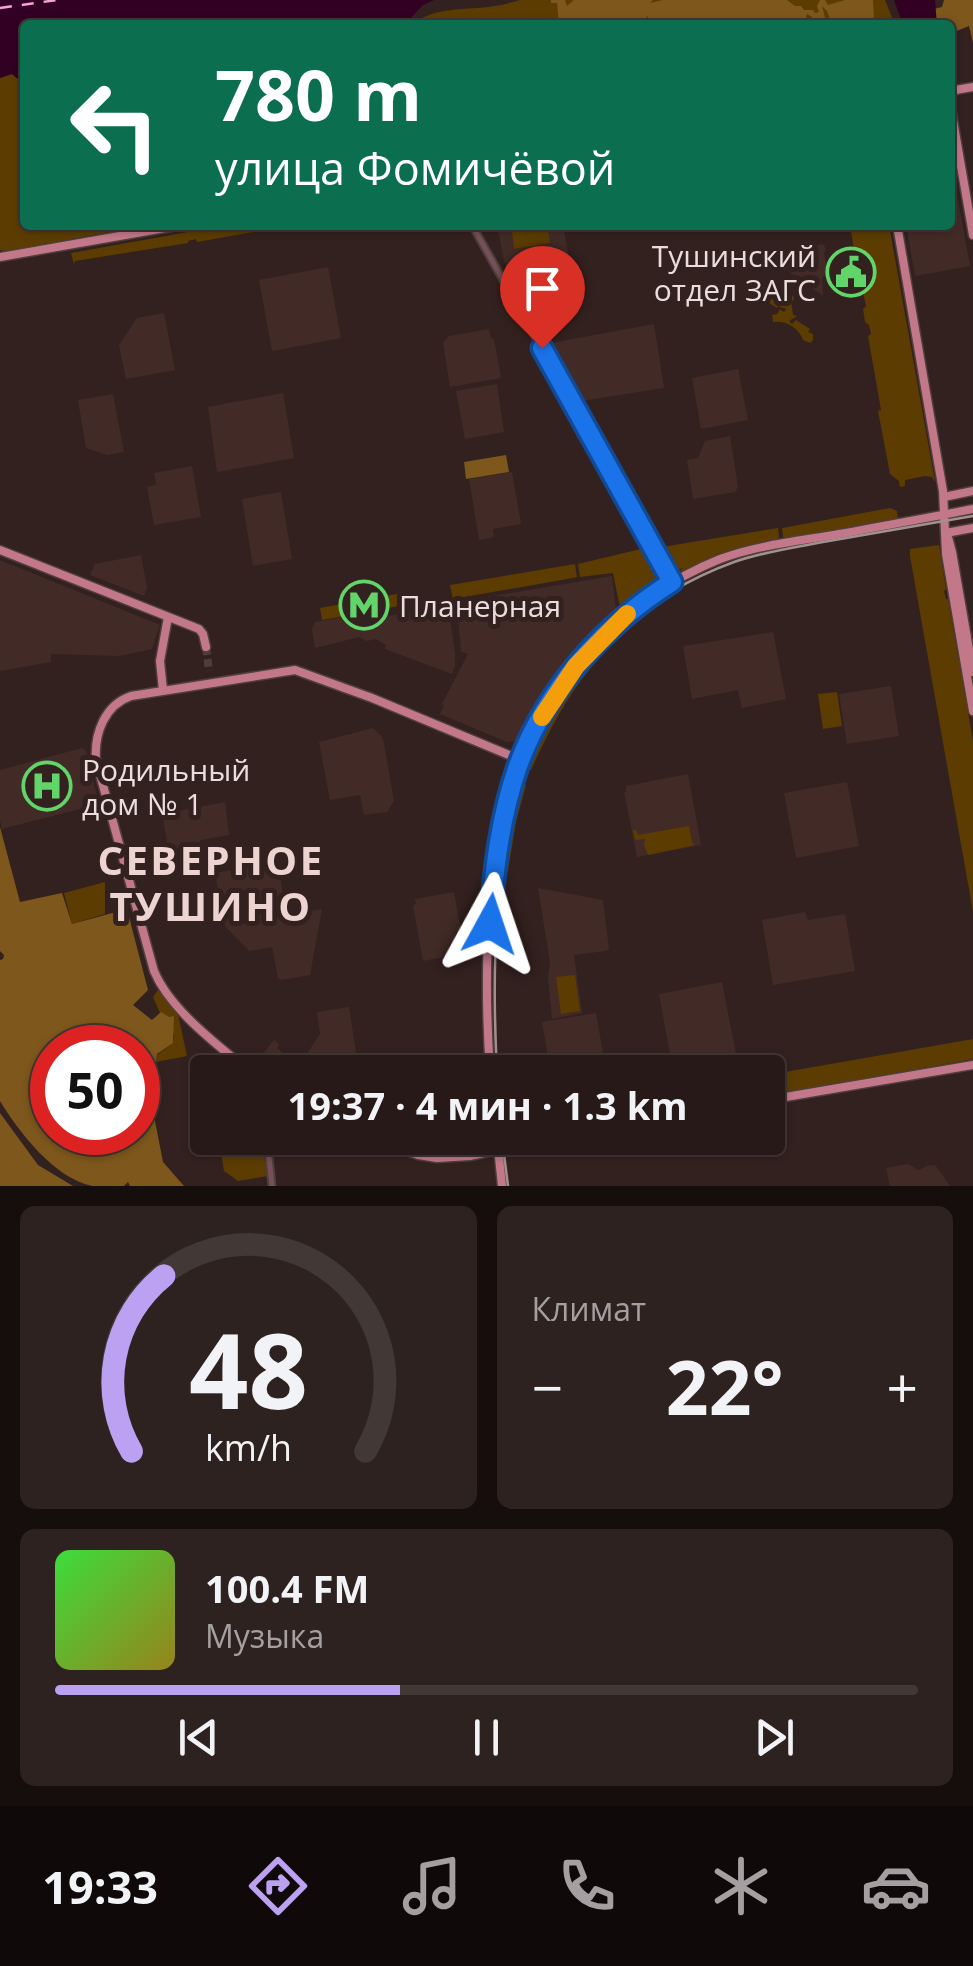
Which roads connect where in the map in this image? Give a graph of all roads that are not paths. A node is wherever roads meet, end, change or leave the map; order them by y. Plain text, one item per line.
1 (955, 131) edge
2 (154, 230) edge
3 (475, 230) edge
4 (898, 230) edge
5 (973, 234) edge
6 (0, 257) edge
7 (973, 491) edge
8 (944, 496) junction
9 (973, 509) edge
10 (944, 515) junction
11 (973, 528) edge
12 (946, 533) junction
13 (0, 550) edge
14 (672, 582) junction
15 (168, 618) junction
16 (206, 647) tunnel mouth
17 (973, 672) edge
18 (163, 690) junction
19 (973, 710) edge
20 (521, 760) junction
21 (231, 1055) edge
22 (490, 1055) edge
23 (973, 1064) edge
24 (785, 1097) edge
25 (269, 1155) edge
26 (423, 1155) edge
27 (473, 1155) edge
28 (499, 1155) edge
29 (272, 1186) edge
30 (502, 1186) edge

1 - 5 main road
2 - 6 main road
3 - 14 street
4 - 8 main road
7 - 8 main road
8 - 10 main road
9 - 10 main road
10 - 12 main road
10 - 14 main road
11 - 12 main road
12 - 17 main road
12 - 19 main road
13 - 15 main road
14 - 20 main road
15 - 16 main road
15 - 18 main road
18 - 20 main road
18 - 21 main road
20 - 22 main road
23 - 24 main road
25 - 29 street
26 - 27 main road
28 - 30 main road

